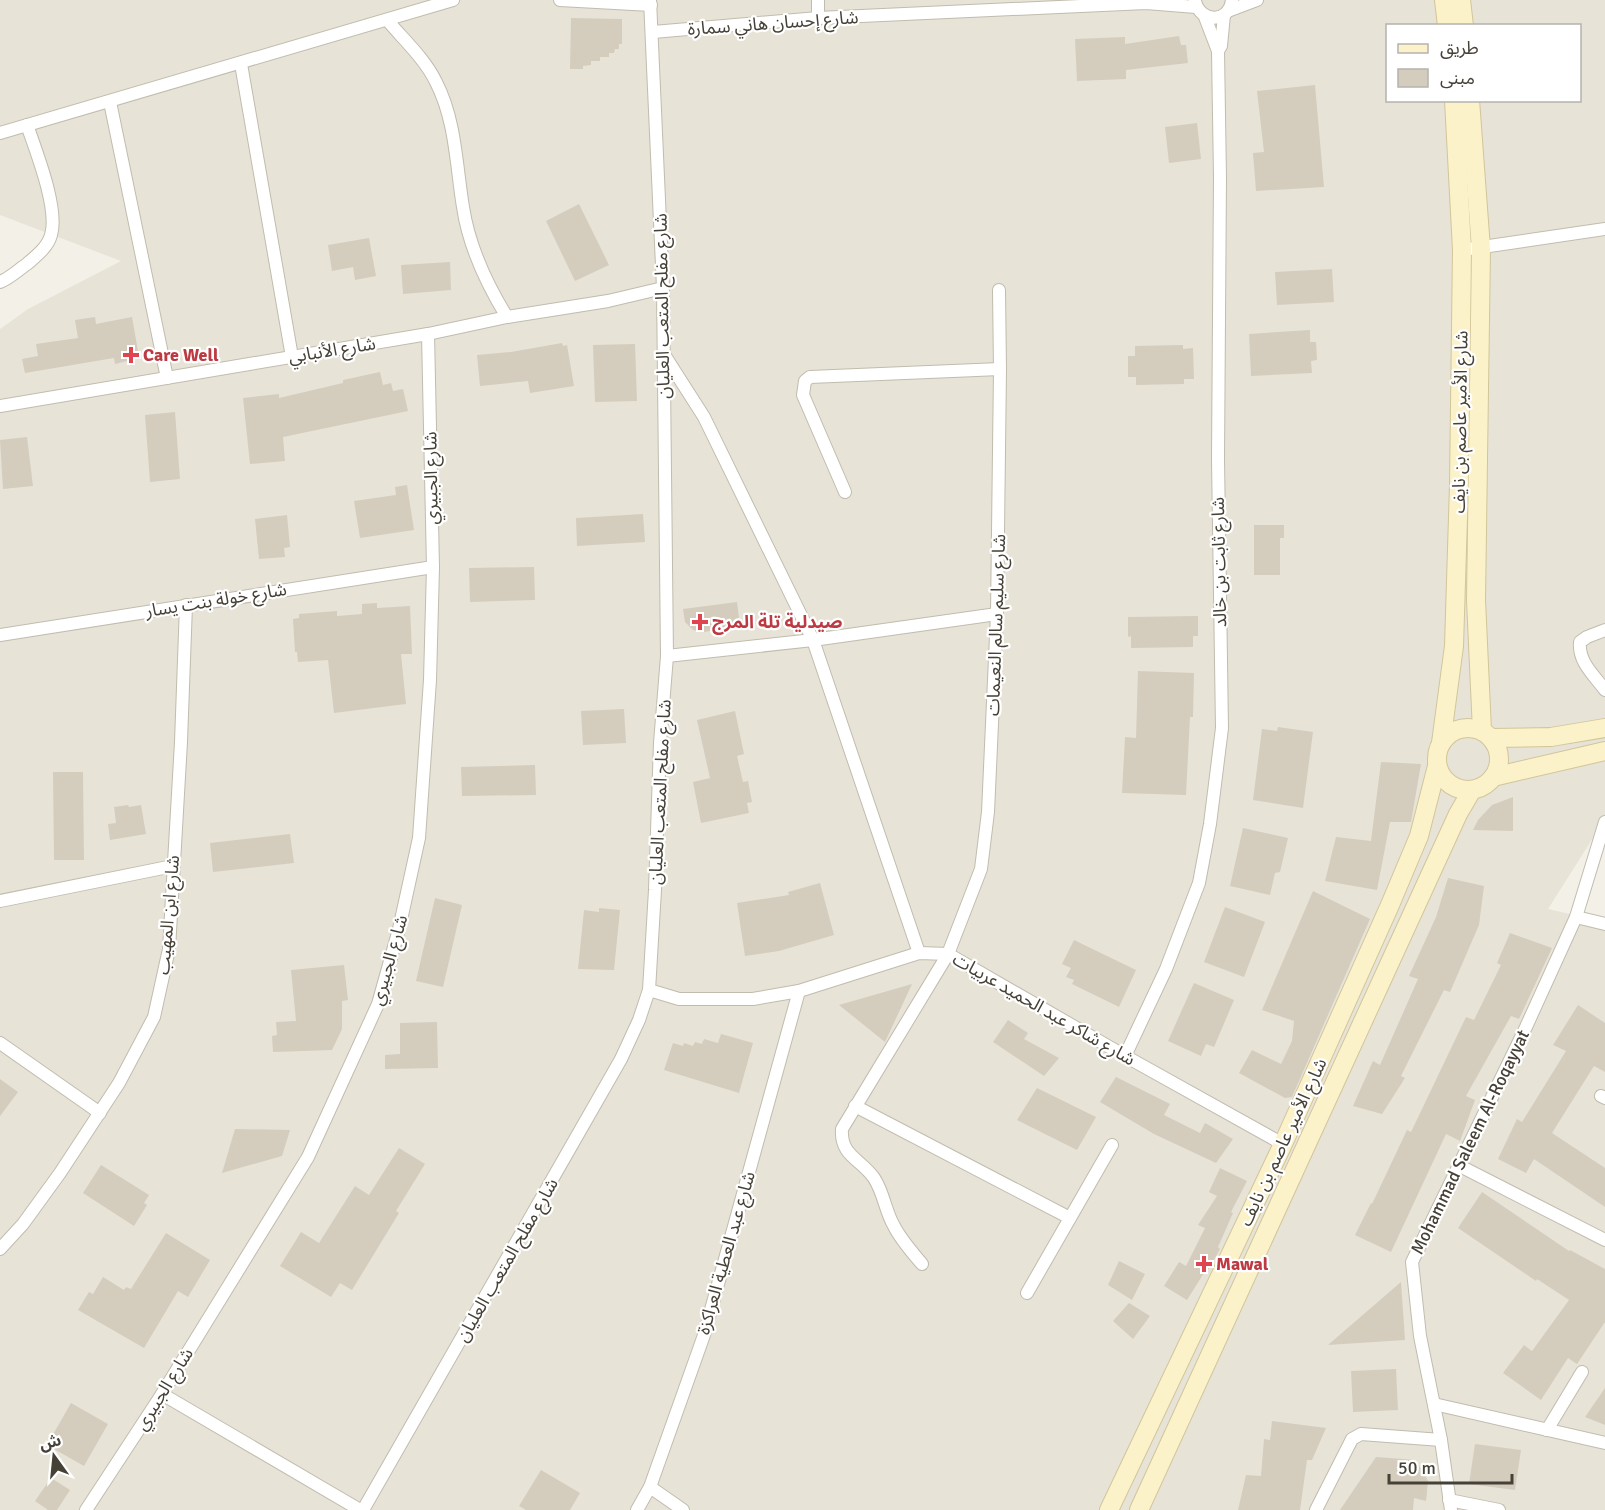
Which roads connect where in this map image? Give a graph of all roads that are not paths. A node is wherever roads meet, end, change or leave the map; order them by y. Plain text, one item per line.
1 (453, 0) edge
2 (560, 0) edge
3 (818, 0) edge
4 (1257, 0) edge
5 (1444, 0) edge
6 (1461, 0) edge
7 (1150, 2) edge
8 (651, 3) edge
9 (1199, 8) edge
10 (1228, 9) edge
11 (818, 18) junction
12 (388, 21) junction
13 (1447, 24) edge
14 (1464, 24) edge
15 (653, 32) junction
16 (1218, 51) junction
17 (242, 64) junction
18 (110, 102) junction
19 (1454, 102) edge
20 (1470, 102) edge
21 (27, 126) junction
22 (0, 133) edge
23 (1605, 229) edge
24 (1480, 249) junction
25 (1462, 250) junction
26 (0, 282) edge
27 (663, 288) junction
28 (999, 290) dead end
29 (507, 317) junction
30 (428, 334) junction
31 (664, 355) junction
32 (292, 357) junction
33 (1000, 369) junction
34 (167, 378) junction
35 (0, 406) edge
36 (845, 492) dead end
37 (433, 567) junction
38 (186, 605) junction
39 (998, 614) junction
40 (1605, 630) edge
41 (0, 634) edge
42 (813, 640) junction
43 (667, 656) junction
44 (1605, 690) edge
45 (1605, 728) edge
46 (1487, 735) junction
47 (1441, 743) junction
48 (1605, 751) edge
49 (1440, 772) junction
50 (1493, 777) junction
51 (1472, 790) junction
52 (1605, 822) edge
53 (173, 866) junction
54 (0, 901) edge
55 (1576, 917) junction
56 (1605, 924) edge
57 (919, 953) junction
58 (948, 954) junction
59 (649, 990) junction
60 (799, 991) junction
61 (0, 1043) edge
62 (1125, 1056) junction
63 (855, 1106) junction
64 (100, 1113) junction
65 (1283, 1144) junction
66 (1112, 1145) dead end
67 (1458, 1165) junction
68 (1070, 1218) junction
69 (1605, 1240) edge
70 (0, 1249) edge
71 (922, 1264) dead end
72 (1027, 1293) dead end
73 (1582, 1372) dead end
74 (162, 1394) junction
75 (1434, 1404) junction
76 (1547, 1430) junction
77 (1441, 1440) junction
78 (1605, 1443) edge
79 (650, 1487) junction
80 (1450, 1505) edge
81 (86, 1510) edge
82 (362, 1510) edge
83 (637, 1510) edge
84 (684, 1510) edge
85 (1109, 1510) edge
86 (1139, 1510) edge
87 (1316, 1510) edge
88 (1499, 1510) edge

1 - 12 street
2 - 8 street
3 - 11 street
4 - 10 street
5 - 13 main road
6 - 14 main road
7 - 9 street, شارع إحسان هاني سمارة
7 - 11 street, شارع إحسان هاني سمارة
8 - 15 street, شارع مفلح المتعب العليان
9 - 10 street, شارع إحسان هاني سمارة
9 - 16 street, شارع ثابت بن خالد
10 - 16 street, شارع ثابت بن خالد
11 - 15 street, شارع إحسان هاني سمارة
12 - 17 street
12 - 29 street
15 - 27 street, شارع مفلح المتعب العليان
16 - 62 street, شارع ثابت بن خالد
17 - 18 street
17 - 32 street
18 - 21 street
18 - 34 street
19 - 25 main road, شارع الأمير عاصم بن نايف
20 - 24 main road, شارع الأمير عاصم بن نايف
21 - 22 street
21 - 26 street
23 - 24 street
24 - 25 street
24 - 46 main road, شارع الأمير عاصم بن نايف
25 - 47 main road, شارع الأمير عاصم بن نايف
27 - 29 street, شارع الأنبابي
27 - 31 street, شارع مفلح المتعب العليان
28 - 33 street, شارع سليم سالم النعيمات
29 - 30 street, شارع الأنبابي
30 - 32 street, شارع الأنبابي
30 - 37 street, شارع الجبيري
31 - 42 street
31 - 43 street, شارع مفلح المتعب العليان
32 - 34 street, شارع الأنبابي
33 - 36 street
33 - 39 street, شارع سليم سالم النعيمات
34 - 35 street, شارع الأنبابي
37 - 38 street, شارع خولة بنت يسار
37 - 74 street, شارع الجبيري
38 - 41 street, شارع خولة بنت يسار
38 - 53 street, شارع ابن المهيب
39 - 42 street
39 - 58 street, شارع سليم سالم النعيمات
40 - 44 street
42 - 43 street
42 - 57 street
43 - 59 street, شارع مفلح المتعب العليان
45 - 46 main road
46 - 47 main road
46 - 50 main road
47 - 49 main road
48 - 50 main road
49 - 51 main road
49 - 65 main road, شارع الأمير عاصم بن نايف
50 - 51 main road
51 - 86 main road, شارع الأمير عاصم بن نايف
52 - 55 street, Mohammad Saleem Al-Roqayyat
53 - 54 street
53 - 64 street, شارع ابن المهيب
55 - 56 street
55 - 67 street, Mohammad Saleem Al-Roqayyat
57 - 58 street, شارع شاكر عبد الحميد عربيات
57 - 60 street, شارع شاكر عبد الحميد عربيات
58 - 62 street, شارع شاكر عبد الحميد عربيات
58 - 63 street, شارع سليم سالم النعيمات
59 - 60 street, شارع شاكر عبد الحميد عربيات
59 - 82 street, شارع مفلح المتعب العليان
60 - 79 street, شارع عبد العطية العراكزة
61 - 64 street
62 - 65 street, شارع شاكر عبد الحميد عربيات
63 - 68 street
63 - 71 street, شارع سليم سالم النعيمات
64 - 70 street, شارع ابن المهيب
65 - 85 main road, شارع الأمير عاصم بن نايف
66 - 68 street
67 - 69 street
67 - 75 street, Mohammad Saleem Al-Roqayyat
68 - 72 street
73 - 76 street
74 - 81 street, شارع الجبيري
74 - 82 street
75 - 76 street
75 - 77 street, Mohammad Saleem Al-Roqayyat
76 - 78 street
77 - 80 street, Mohammad Saleem Al-Roqayyat
77 - 87 street
79 - 83 street, شارع عبد العطية العراكزة
79 - 84 street
80 - 88 street

